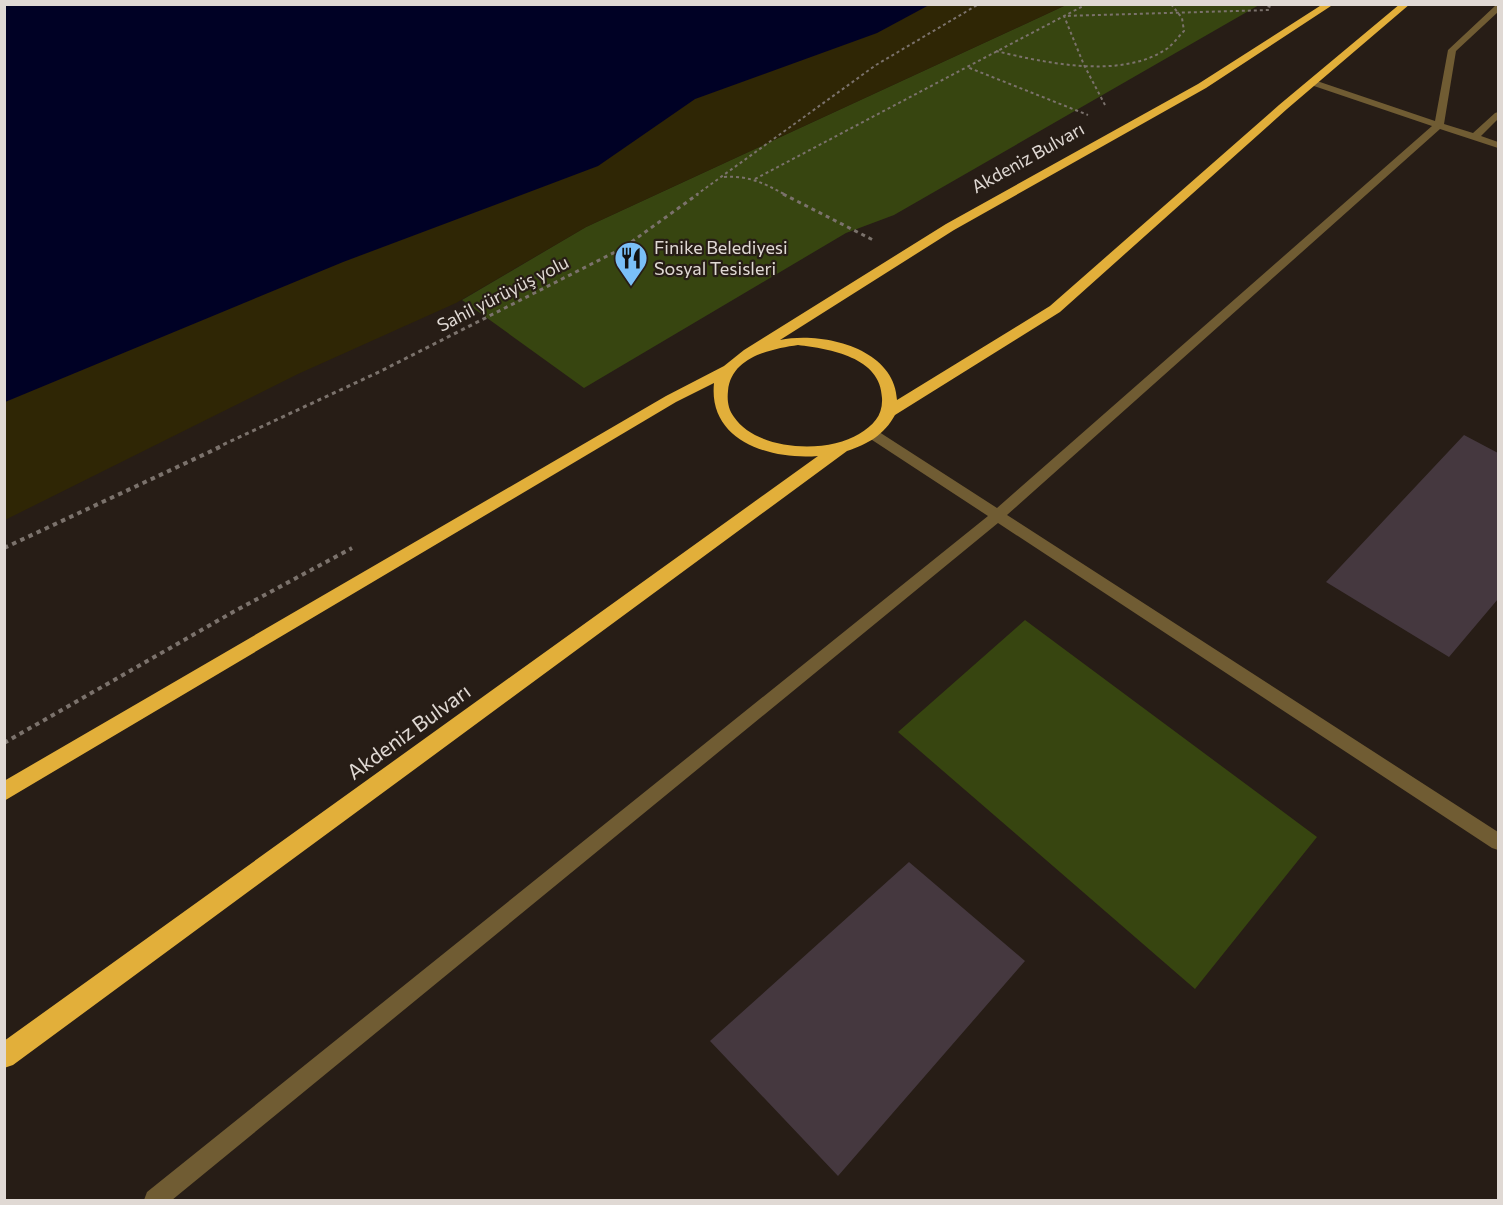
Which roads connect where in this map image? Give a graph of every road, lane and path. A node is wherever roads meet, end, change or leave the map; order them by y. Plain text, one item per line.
1 (979, 4) edge
2 (1087, 4) edge
3 (1171, 4) edge
4 (1262, 4) edge
5 (1330, 4) edge
6 (1406, 4) edge
7 (1498, 9) edge
8 (1177, 11) junction
9 (1064, 16) junction
10 (996, 51) junction
11 (1084, 65) junction
12 (967, 67) junction
13 (1314, 83) junction
14 (1105, 105) dead end
15 (1498, 114) edge
16 (1088, 115) dead end
17 (1439, 125) junction
18 (1474, 137) junction
19 (1498, 145) edge
20 (721, 177) junction
21 (754, 179) junction
22 (875, 242) dead end
23 (749, 353) junction
24 (728, 369) junction
25 (889, 412) junction
26 (871, 433) junction
27 (842, 447) junction
28 (997, 516) junction
29 (4, 548) edge
30 (4, 792) edge
31 (1498, 842) edge
32 (4, 1056) edge
33 (155, 1200) edge

1 - 20 path, Sahil yürüyüş yolu
2 - 9 path
3 - 8 path
4 - 8 path
5 - 23 highway, Akdeniz Bulvarı
6 - 13 highway
7 - 17 street
8 - 9 path
8 - 11 path
9 - 10 path
9 - 11 path
10 - 11 path
10 - 12 path
11 - 14 path
12 - 16 path
12 - 21 path
13 - 17 street
13 - 25 highway
15 - 18 street
17 - 18 street
17 - 28 street
18 - 19 street
20 - 21 path
20 - 29 path, Sahil yürüyüş yolu
21 - 22 path
23 - 24 highway
23 - 25 highway
24 - 27 highway
24 - 30 highway
25 - 26 highway
26 - 27 highway
26 - 28 street
27 - 32 highway, Akdeniz Bulvarı
28 - 31 street
28 - 33 street

